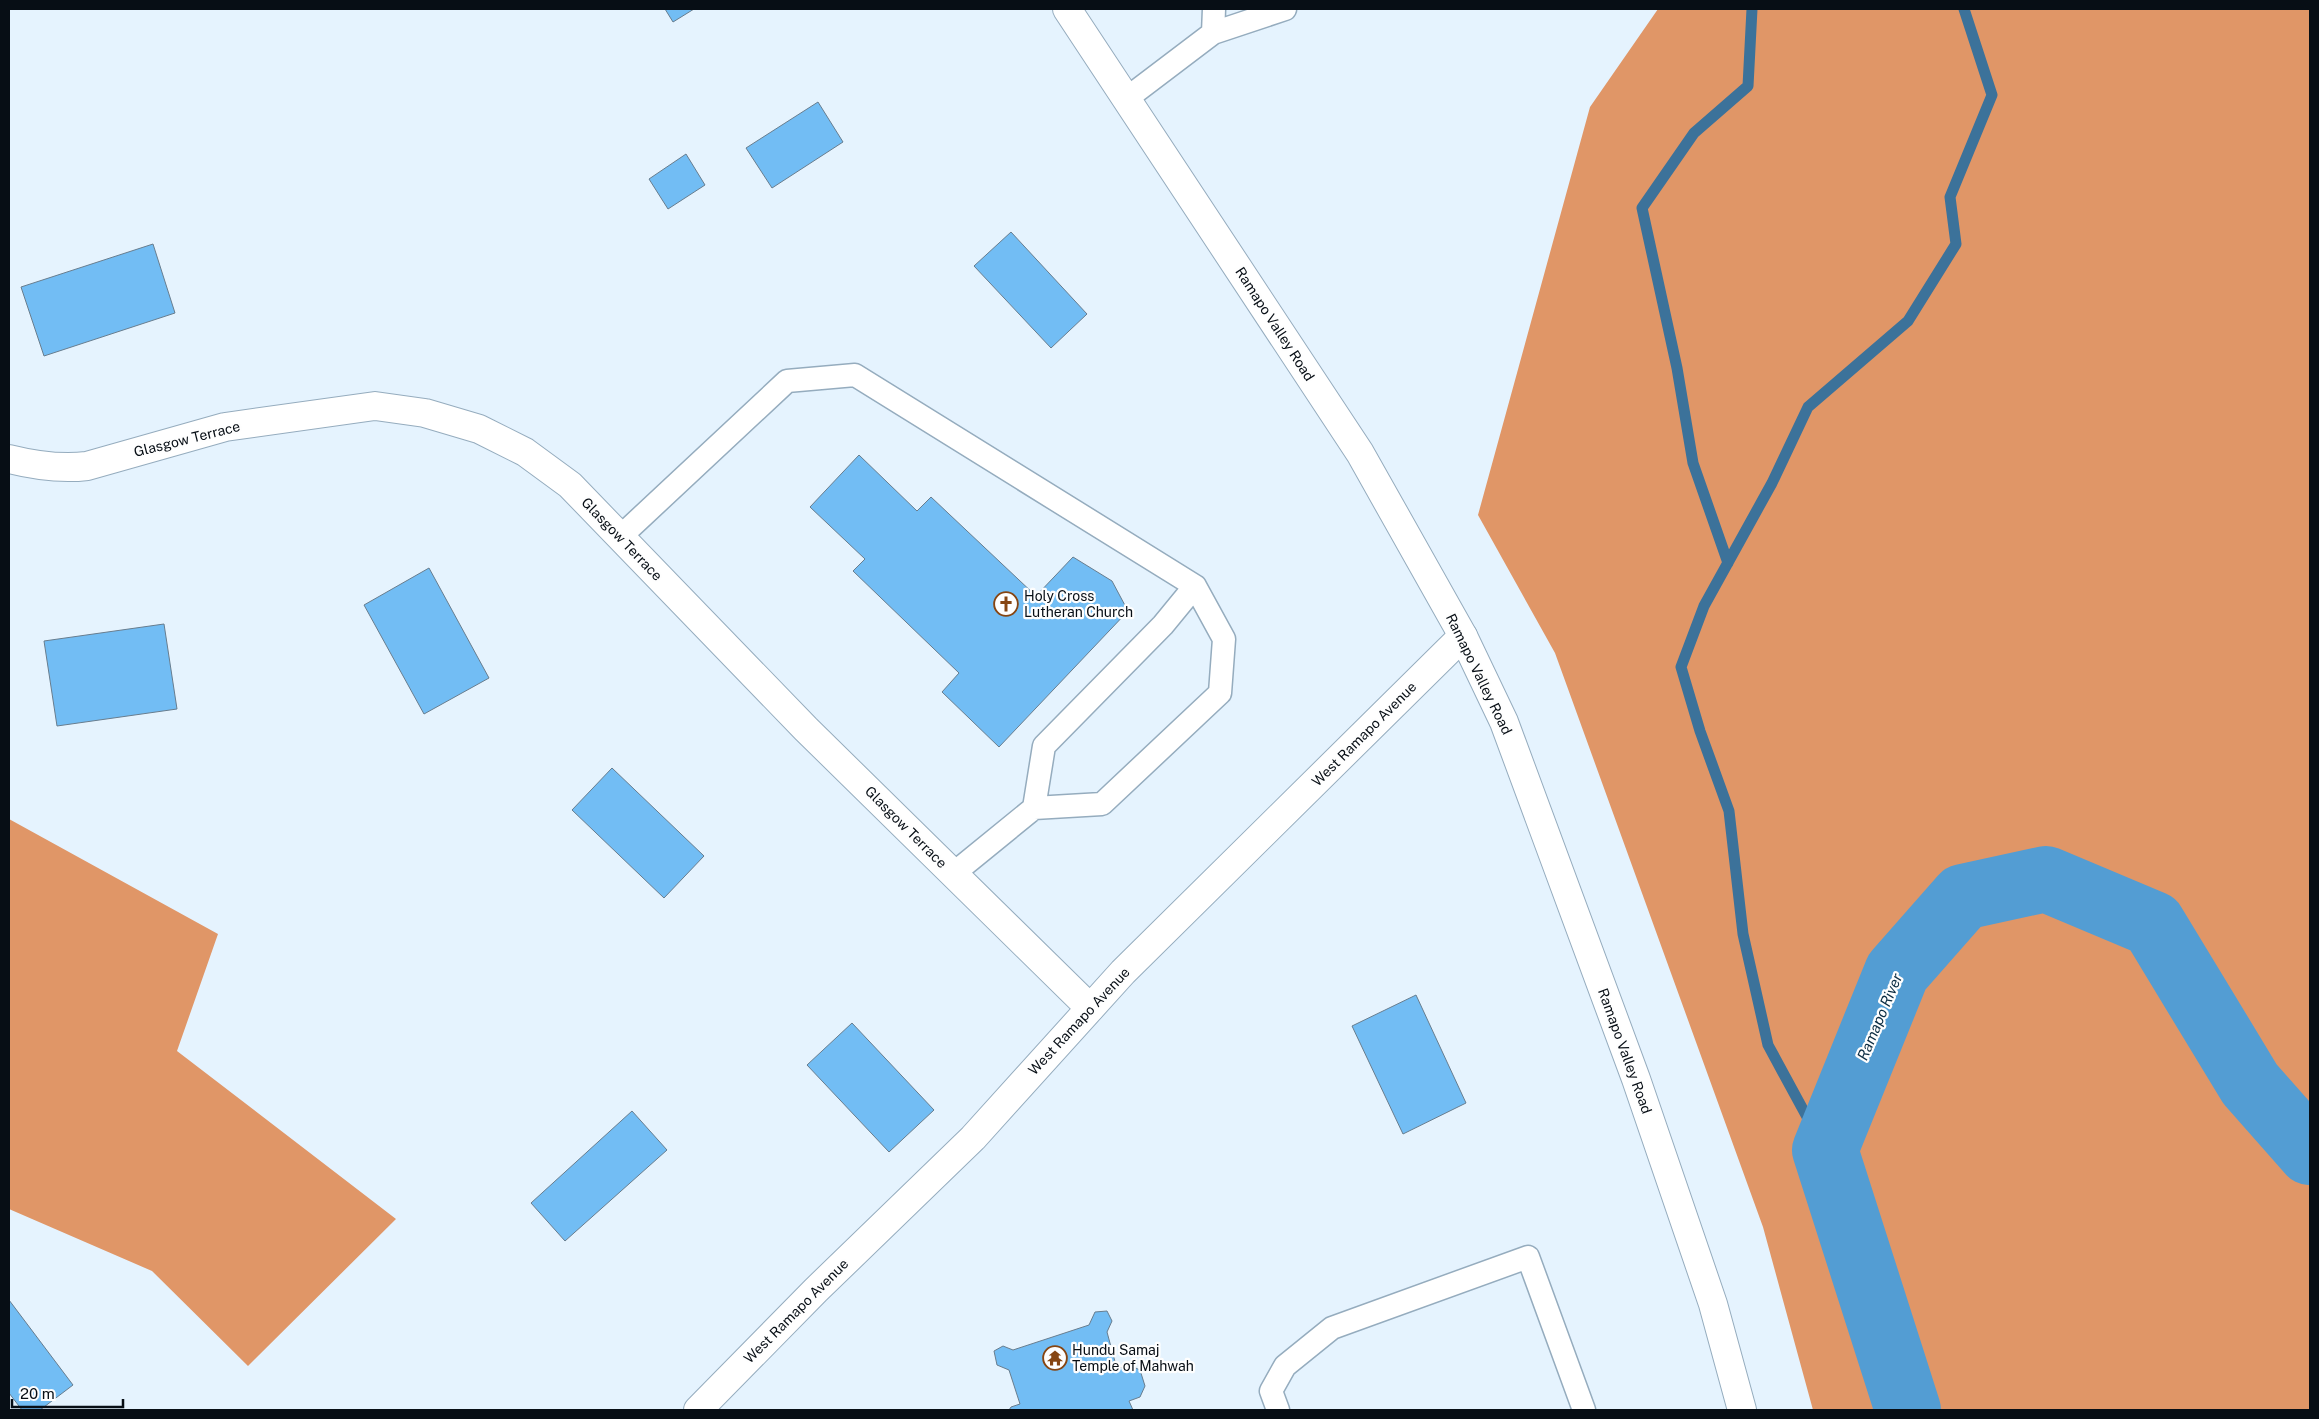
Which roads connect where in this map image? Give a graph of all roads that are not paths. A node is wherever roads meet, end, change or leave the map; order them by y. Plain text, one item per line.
1 (1067, 9) edge
2 (1214, 9) edge
3 (1285, 9) edge
4 (1213, 33) junction
5 (1126, 99) junction
6 (9, 459) edge
7 (620, 537) junction
8 (1195, 586) junction
9 (1463, 636) junction
10 (1034, 808) junction
11 (953, 874) junction
12 (1090, 1008) junction
13 (698, 1410) edge
14 (1278, 1410) edge
15 (1584, 1410) edge
16 (1742, 1410) edge

1 - 5 street, Ramapo Valley Road
2 - 4 lane
3 - 4 lane
4 - 5 lane
5 - 9 street, Ramapo Valley Road
6 - 7 street, Glasgow Terrace
7 - 8 lane
7 - 11 street, Glasgow Terrace
8 - 10 lane
8 - 10 lane
9 - 12 street, West Ramapo Avenue
9 - 16 street, Ramapo Valley Road
10 - 11 lane
11 - 12 street, Glasgow Terrace
12 - 13 street, West Ramapo Avenue
14 - 15 lane

